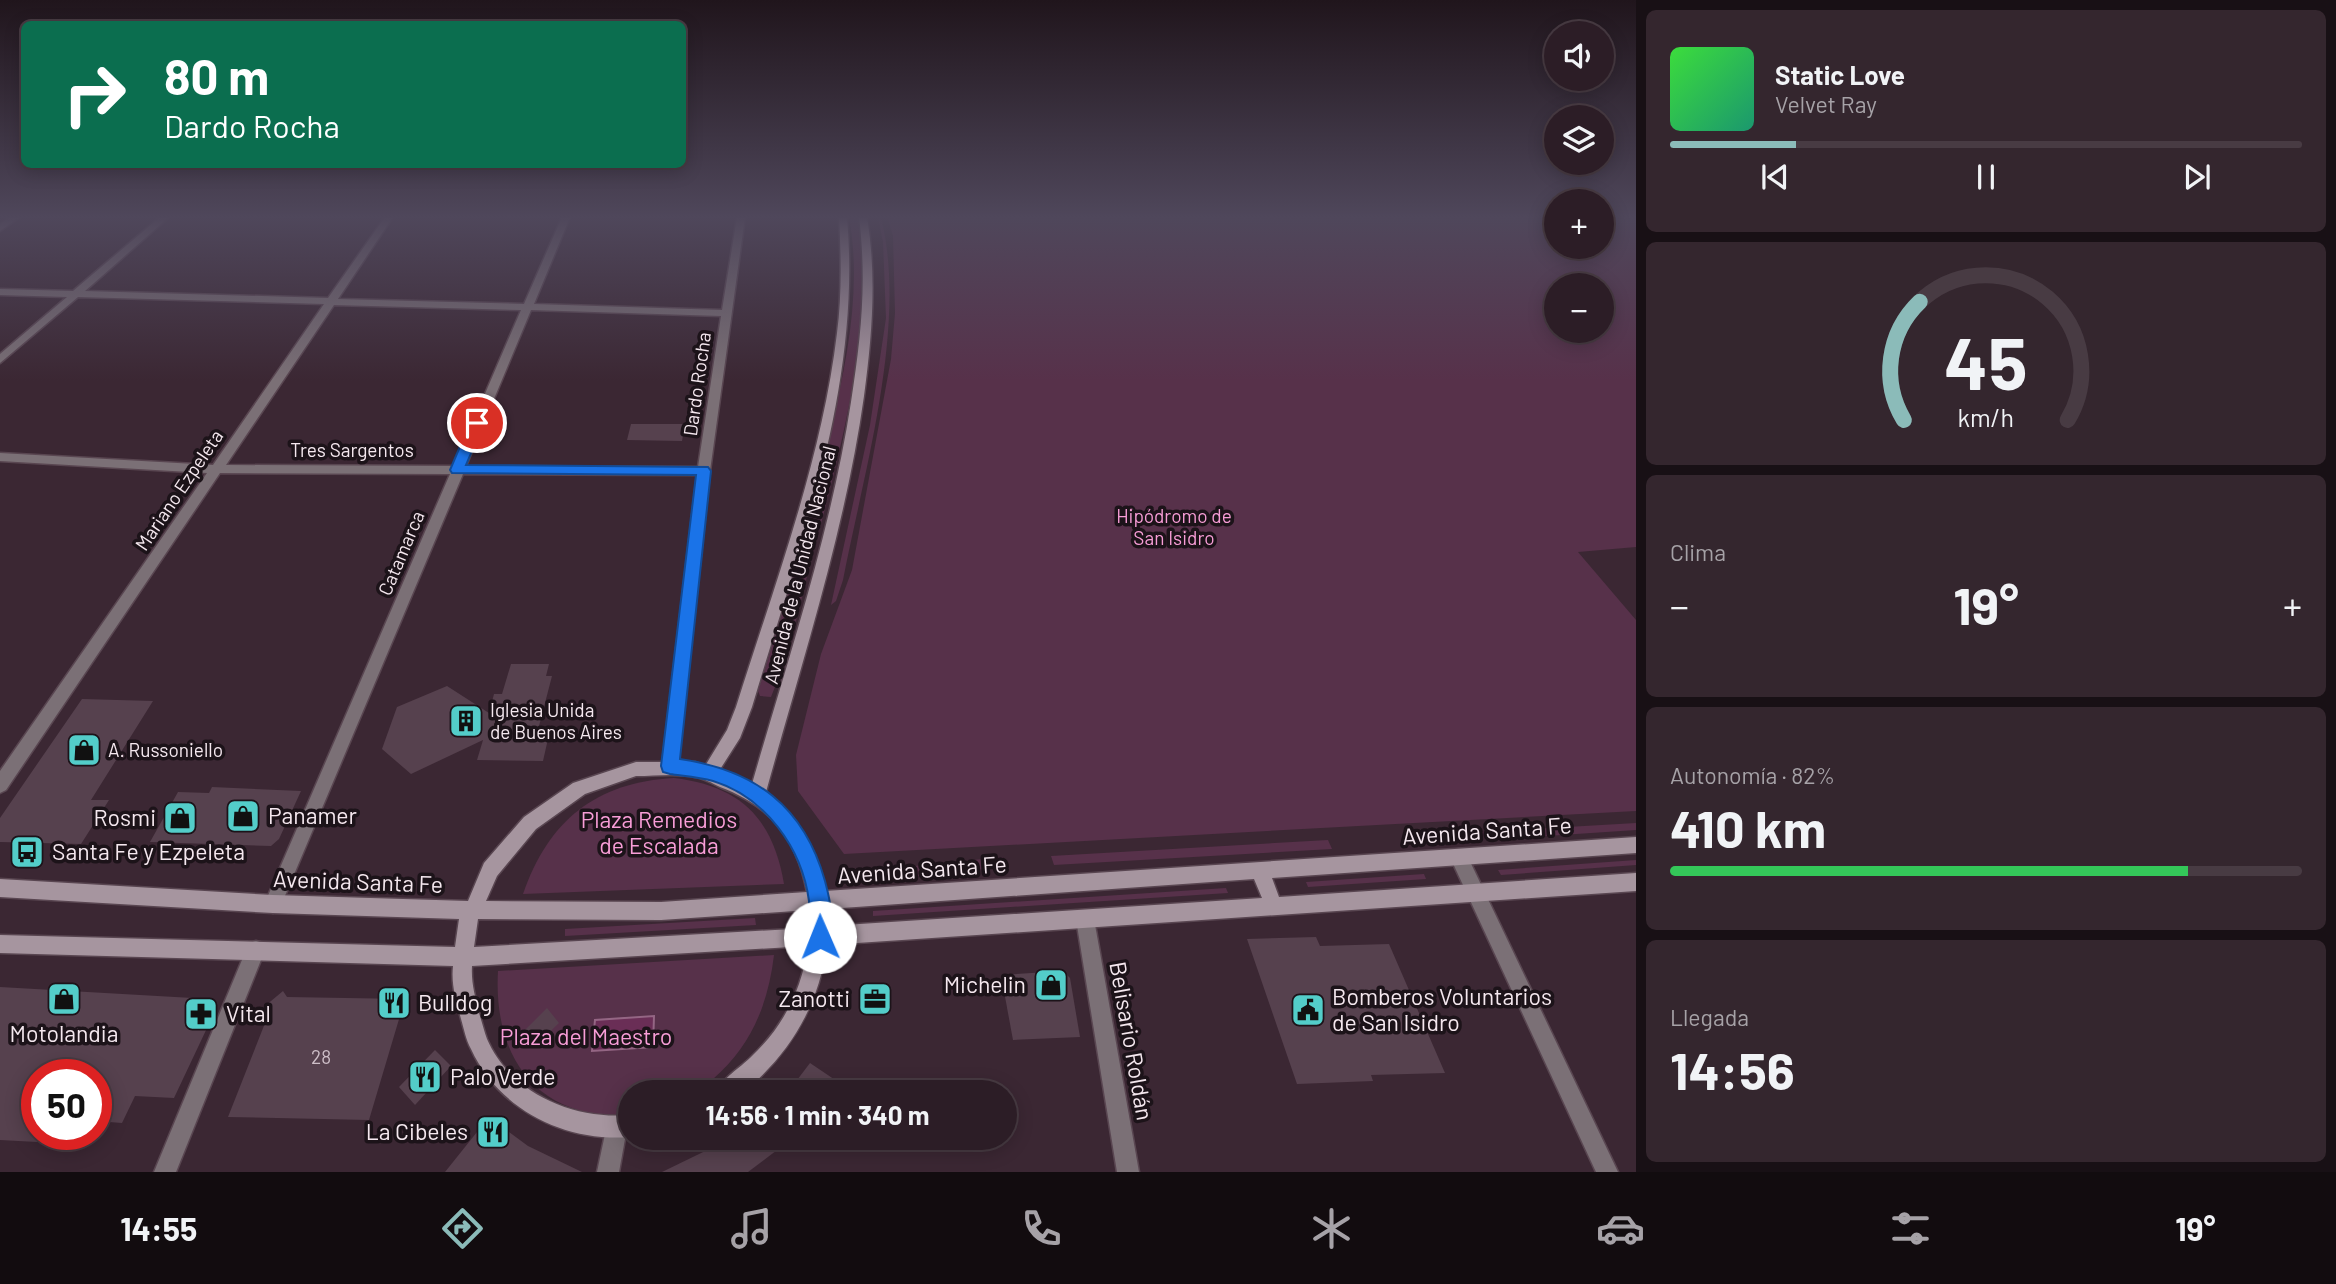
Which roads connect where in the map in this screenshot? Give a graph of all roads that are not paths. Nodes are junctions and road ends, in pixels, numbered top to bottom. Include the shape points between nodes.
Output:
1 (101, 272) edge
2 (351, 272) edge
3 (543, 272) edge
4 (733, 272) edge
5 (845, 272) edge
6 (868, 272) edge
7 (0, 292) edge
8 (74, 295) junction
9 (330, 302) junction
10 (527, 308) junction
11 (727, 313) junction
12 (0, 360) edge
13 (0, 457) edge
14 (218, 469) junction
15 (457, 470) junction
16 (704, 471) junction
17 (670, 766) junction
18 (710, 772) junction
19 (0, 785) edge
20 (757, 794) junction
21 (1636, 845) edge
22 (1459, 857) junction
23 (1260, 871) junction
24 (1636, 882) edge
25 (0, 888) edge
26 (1476, 893) junction
27 (820, 901) junction
28 (273, 904) junction
29 (1273, 906) junction
30 (471, 911) junction
31 (1085, 919) junction
32 (820, 937) junction
33 (0, 944) edge
34 (256, 950) junction
35 (462, 957) junction
36 (742, 1080) edge
37 (618, 1127) edge
38 (618, 1142) edge
39 (165, 1172) edge
40 (608, 1172) edge
41 (1128, 1172) edge
42 (1607, 1172) edge

1 - 8 street
2 - 9 street, Mariano Ezpeleta
3 - 10 street, Catamarca
4 - 11 street, Dardo Rocha
5 - 18 main road, Avenida de la Unidad Nacional via 843,331 824,439 744,707
6 - 20 main road, Avenida de la Unidad Nacional via 867,333 851,443 833,527
7 - 8 street
8 - 9 street
8 - 12 street
9 - 10 street
9 - 14 street, Mariano Ezpeleta
10 - 11 street
10 - 15 street, Catamarca
11 - 16 street, Dardo Rocha
13 - 14 street, Tres Sargentos
14 - 15 street, Tres Sargentos
14 - 19 street, Mariano Ezpeleta
15 - 16 street, Tres Sargentos
15 - 28 street, Catamarca
16 - 17 street, Dardo Rocha
17 - 18 main road
17 - 30 main road via 602,777 569,792 538,814 490,869
18 - 20 main road
20 - 27 main road via 791,827 809,859
21 - 22 main road, Avenida Santa Fe
22 - 23 main road, Avenida Santa Fe
22 - 26 street
23 - 27 main road, Avenida Santa Fe
23 - 29 main road
24 - 26 main road
25 - 28 main road, Avenida Santa Fe
26 - 29 main road
26 - 42 street
27 - 30 main road, Avenida Santa Fe via 662,911
27 - 32 main road
28 - 30 main road, Avenida Santa Fe
29 - 31 main road
30 - 35 main road
31 - 32 main road
31 - 41 street, Belisario Roldán
32 - 35 main road
32 - 36 main road via 811,982 790,1027 758,1068
33 - 34 main road
34 - 35 main road
34 - 39 street
35 - 37 main road via 467,1021 488,1062 512,1090 542,1110 577,1124
38 - 40 street

